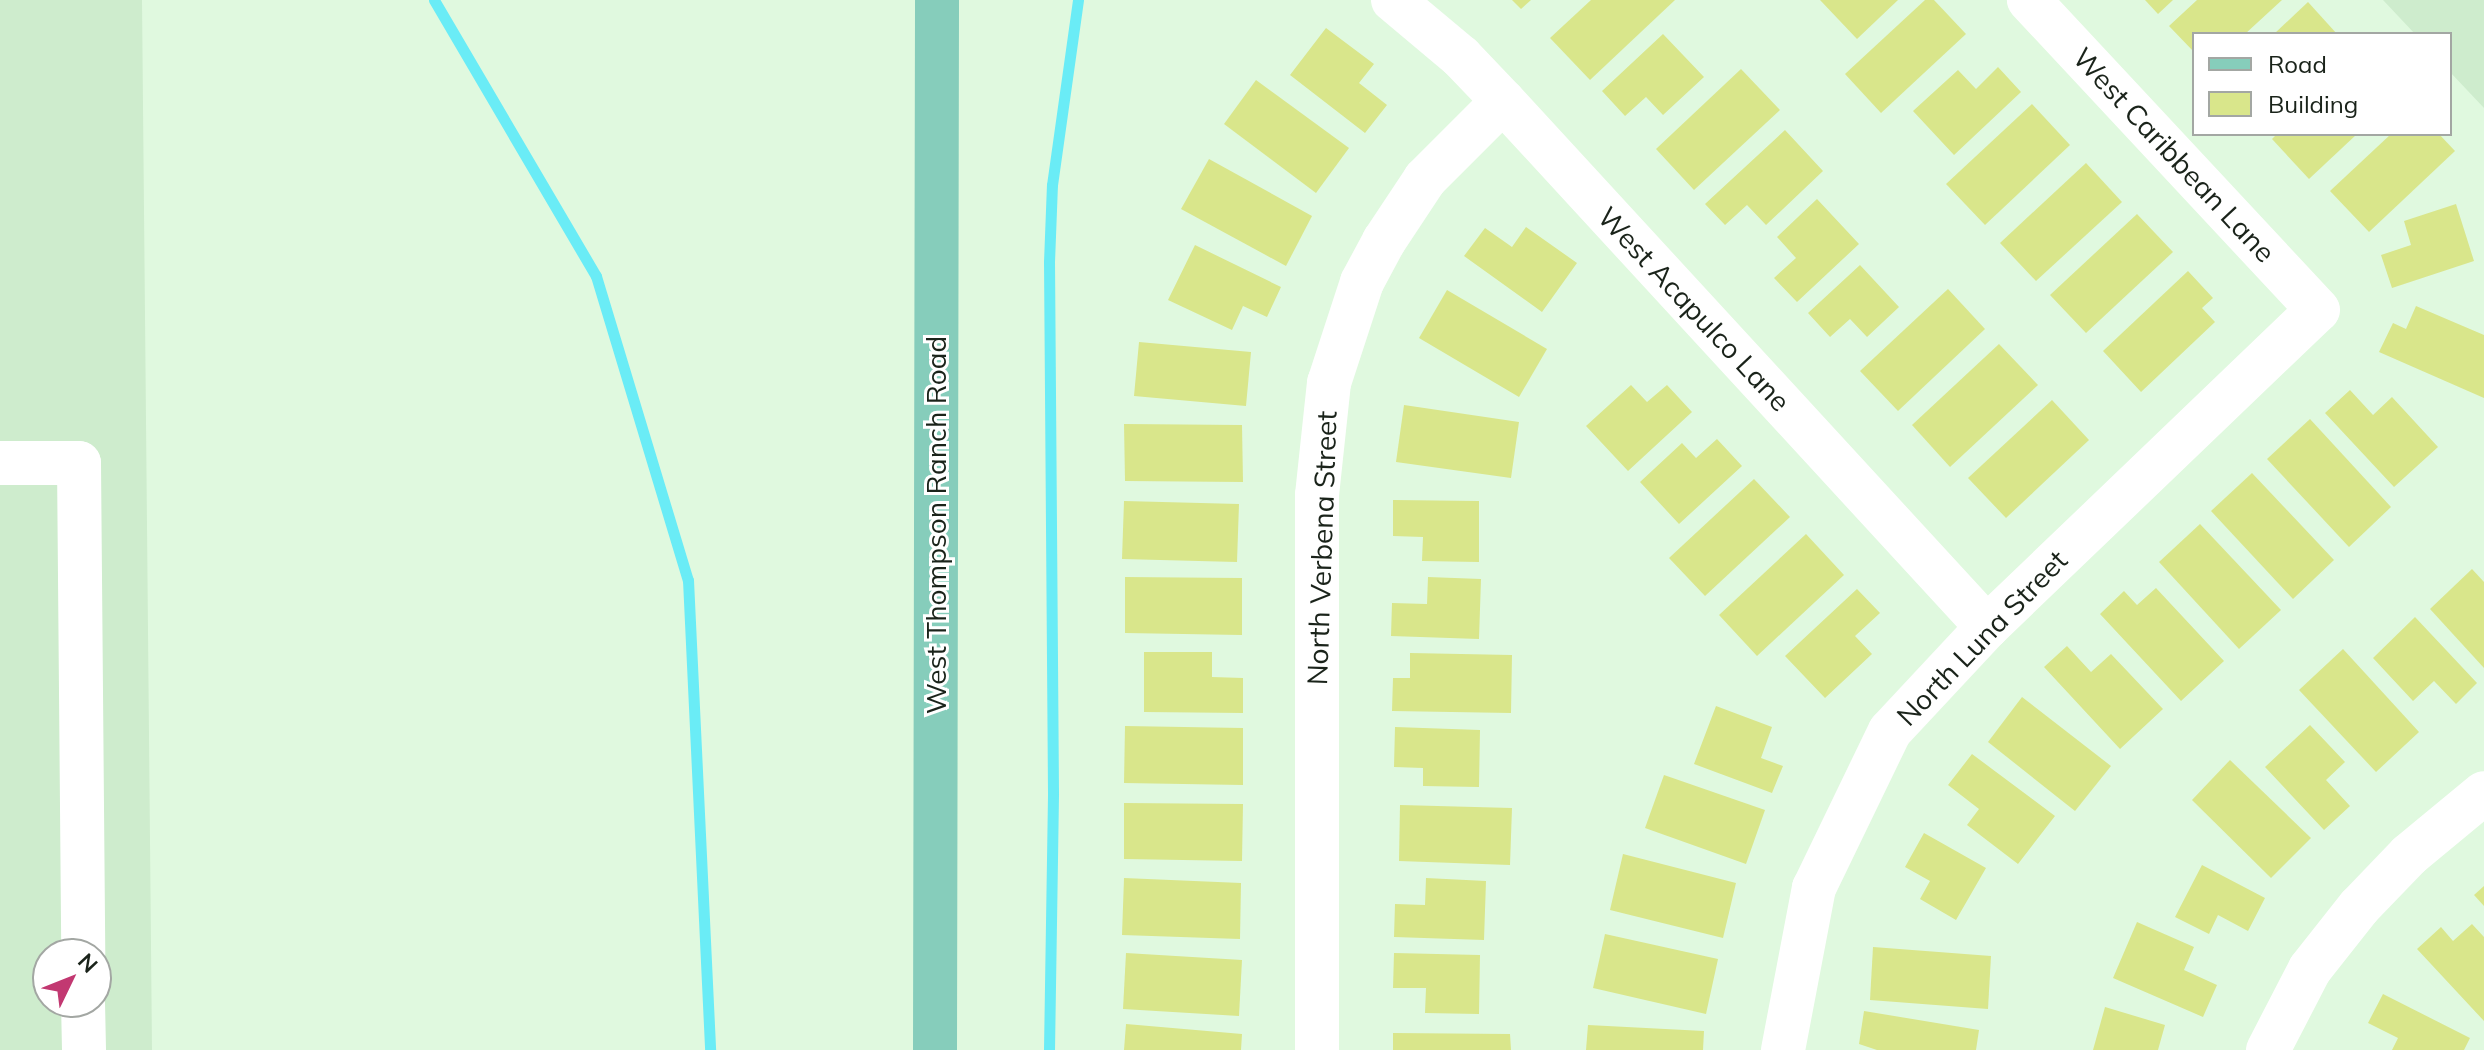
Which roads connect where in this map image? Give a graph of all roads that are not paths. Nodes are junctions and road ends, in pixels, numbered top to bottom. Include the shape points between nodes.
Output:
1 (937, 0) edge
2 (1393, 0) edge
3 (2029, 0) edge
4 (1503, 101) junction
5 (2318, 310) joint
6 (0, 463) edge
7 (1987, 627) junction
8 (2484, 793) edge
9 (83, 938) edge
10 (83, 1018) edge
11 (84, 1050) edge
12 (935, 1050) edge
13 (1317, 1050) edge
14 (1783, 1050) edge
15 (2268, 1050) edge

1 - 12 main road, West Thompson Ranch Road
2 - 4 street, West Acapulco Lane via 1461,57
3 - 5 street, West Caribbean Lane
4 - 7 street, West Acapulco Lane
4 - 13 street, North Verbena Street via 1425,179 1384,241 1362,282 1329,383 1317,495
5 - 7 street, North Luna Street
6 - 9 street via 79,463
7 - 14 street, North Luna Street via 1890,731 1814,888
8 - 15 street via 2419,846 2359,907 2310,969
10 - 11 street

